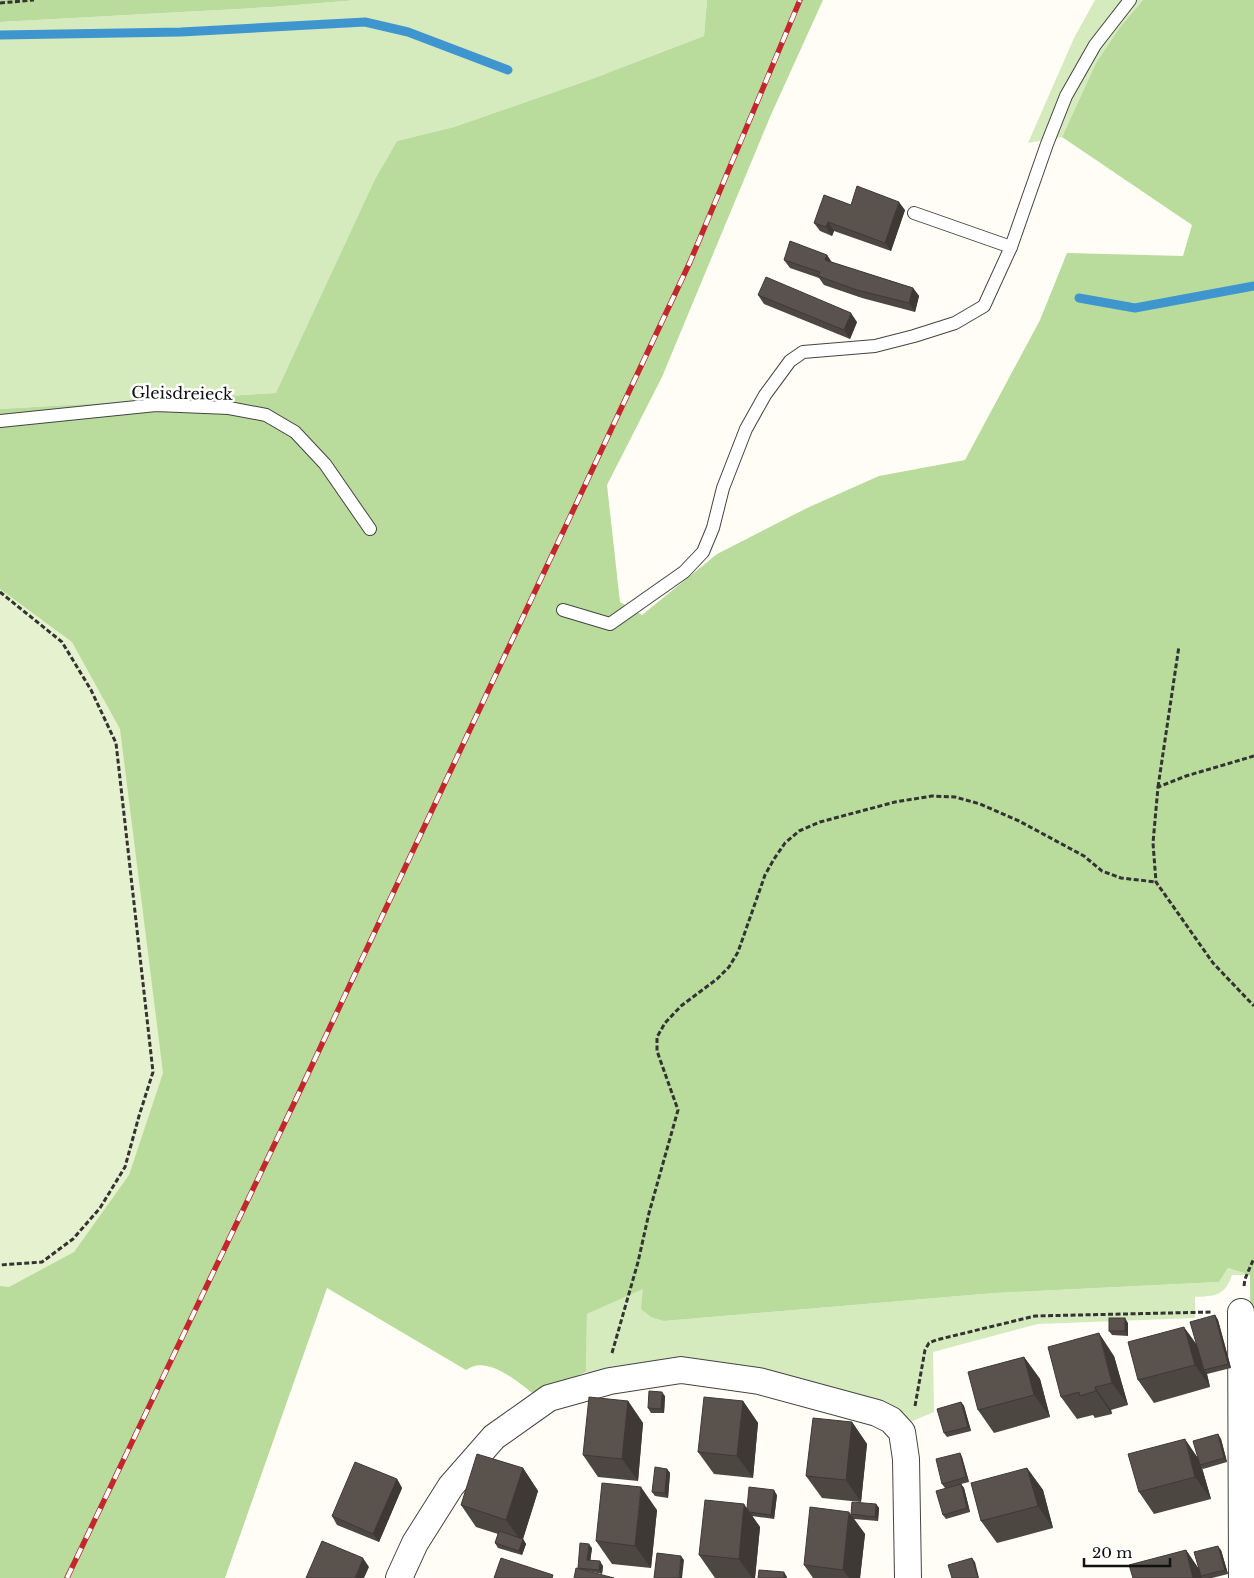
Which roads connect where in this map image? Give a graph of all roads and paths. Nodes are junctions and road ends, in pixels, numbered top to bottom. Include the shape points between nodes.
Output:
1 (34, 0) edge
2 (1130, 0) edge
3 (0, 2) edge
4 (914, 213) dead end
5 (1011, 247) junction
6 (0, 421) edge
7 (370, 529) dead end
8 (0, 592) edge
9 (563, 610) dead end
10 (1179, 646) dead end
11 (1254, 756) edge
12 (1158, 788) junction
13 (1156, 882) junction
14 (1254, 1006) edge
15 (0, 1265) edge
16 (1241, 1312) joint
17 (610, 1381) junction
18 (902, 1432) junction
19 (399, 1578) edge
20 (908, 1578) edge
21 (1242, 1578) edge

1 - 3 path
2 - 5 lane via 1095,45 1066,96
4 - 5 lane
5 - 9 lane via 984,306 955,323 875,346 803,352 790,361 765,395 746,430 723,488 710,536 702,552 684,572 610,624
6 - 7 lane, Gleisdreieck via 156,405 229,408 266,415 295,432 325,464
8 - 15 path via 62,642 91,690 116,743 153,1072 125,1168 100,1208 73,1239 42,1262
10 - 12 path
11 - 12 path via 1186,776
12 - 13 path via 1153,843
13 - 14 path via 1213,963
13 - 17 path via 1122,878 1102,871 1084,856 1020,820 955,796 895,802 820,822 799,831 785,843 765,875 738,952 729,967 681,1006 665,1023 657,1038 657,1051 678,1110 614,1344
16 - 18 path via 1035,1316 936,1340 926,1350 913,1418
16 - 21 street
17 - 18 street via 681,1370 759,1381 877,1413 891,1420
17 - 19 street via 549,1398 494,1437 451,1486 414,1543
18 - 20 street via 906,1459

